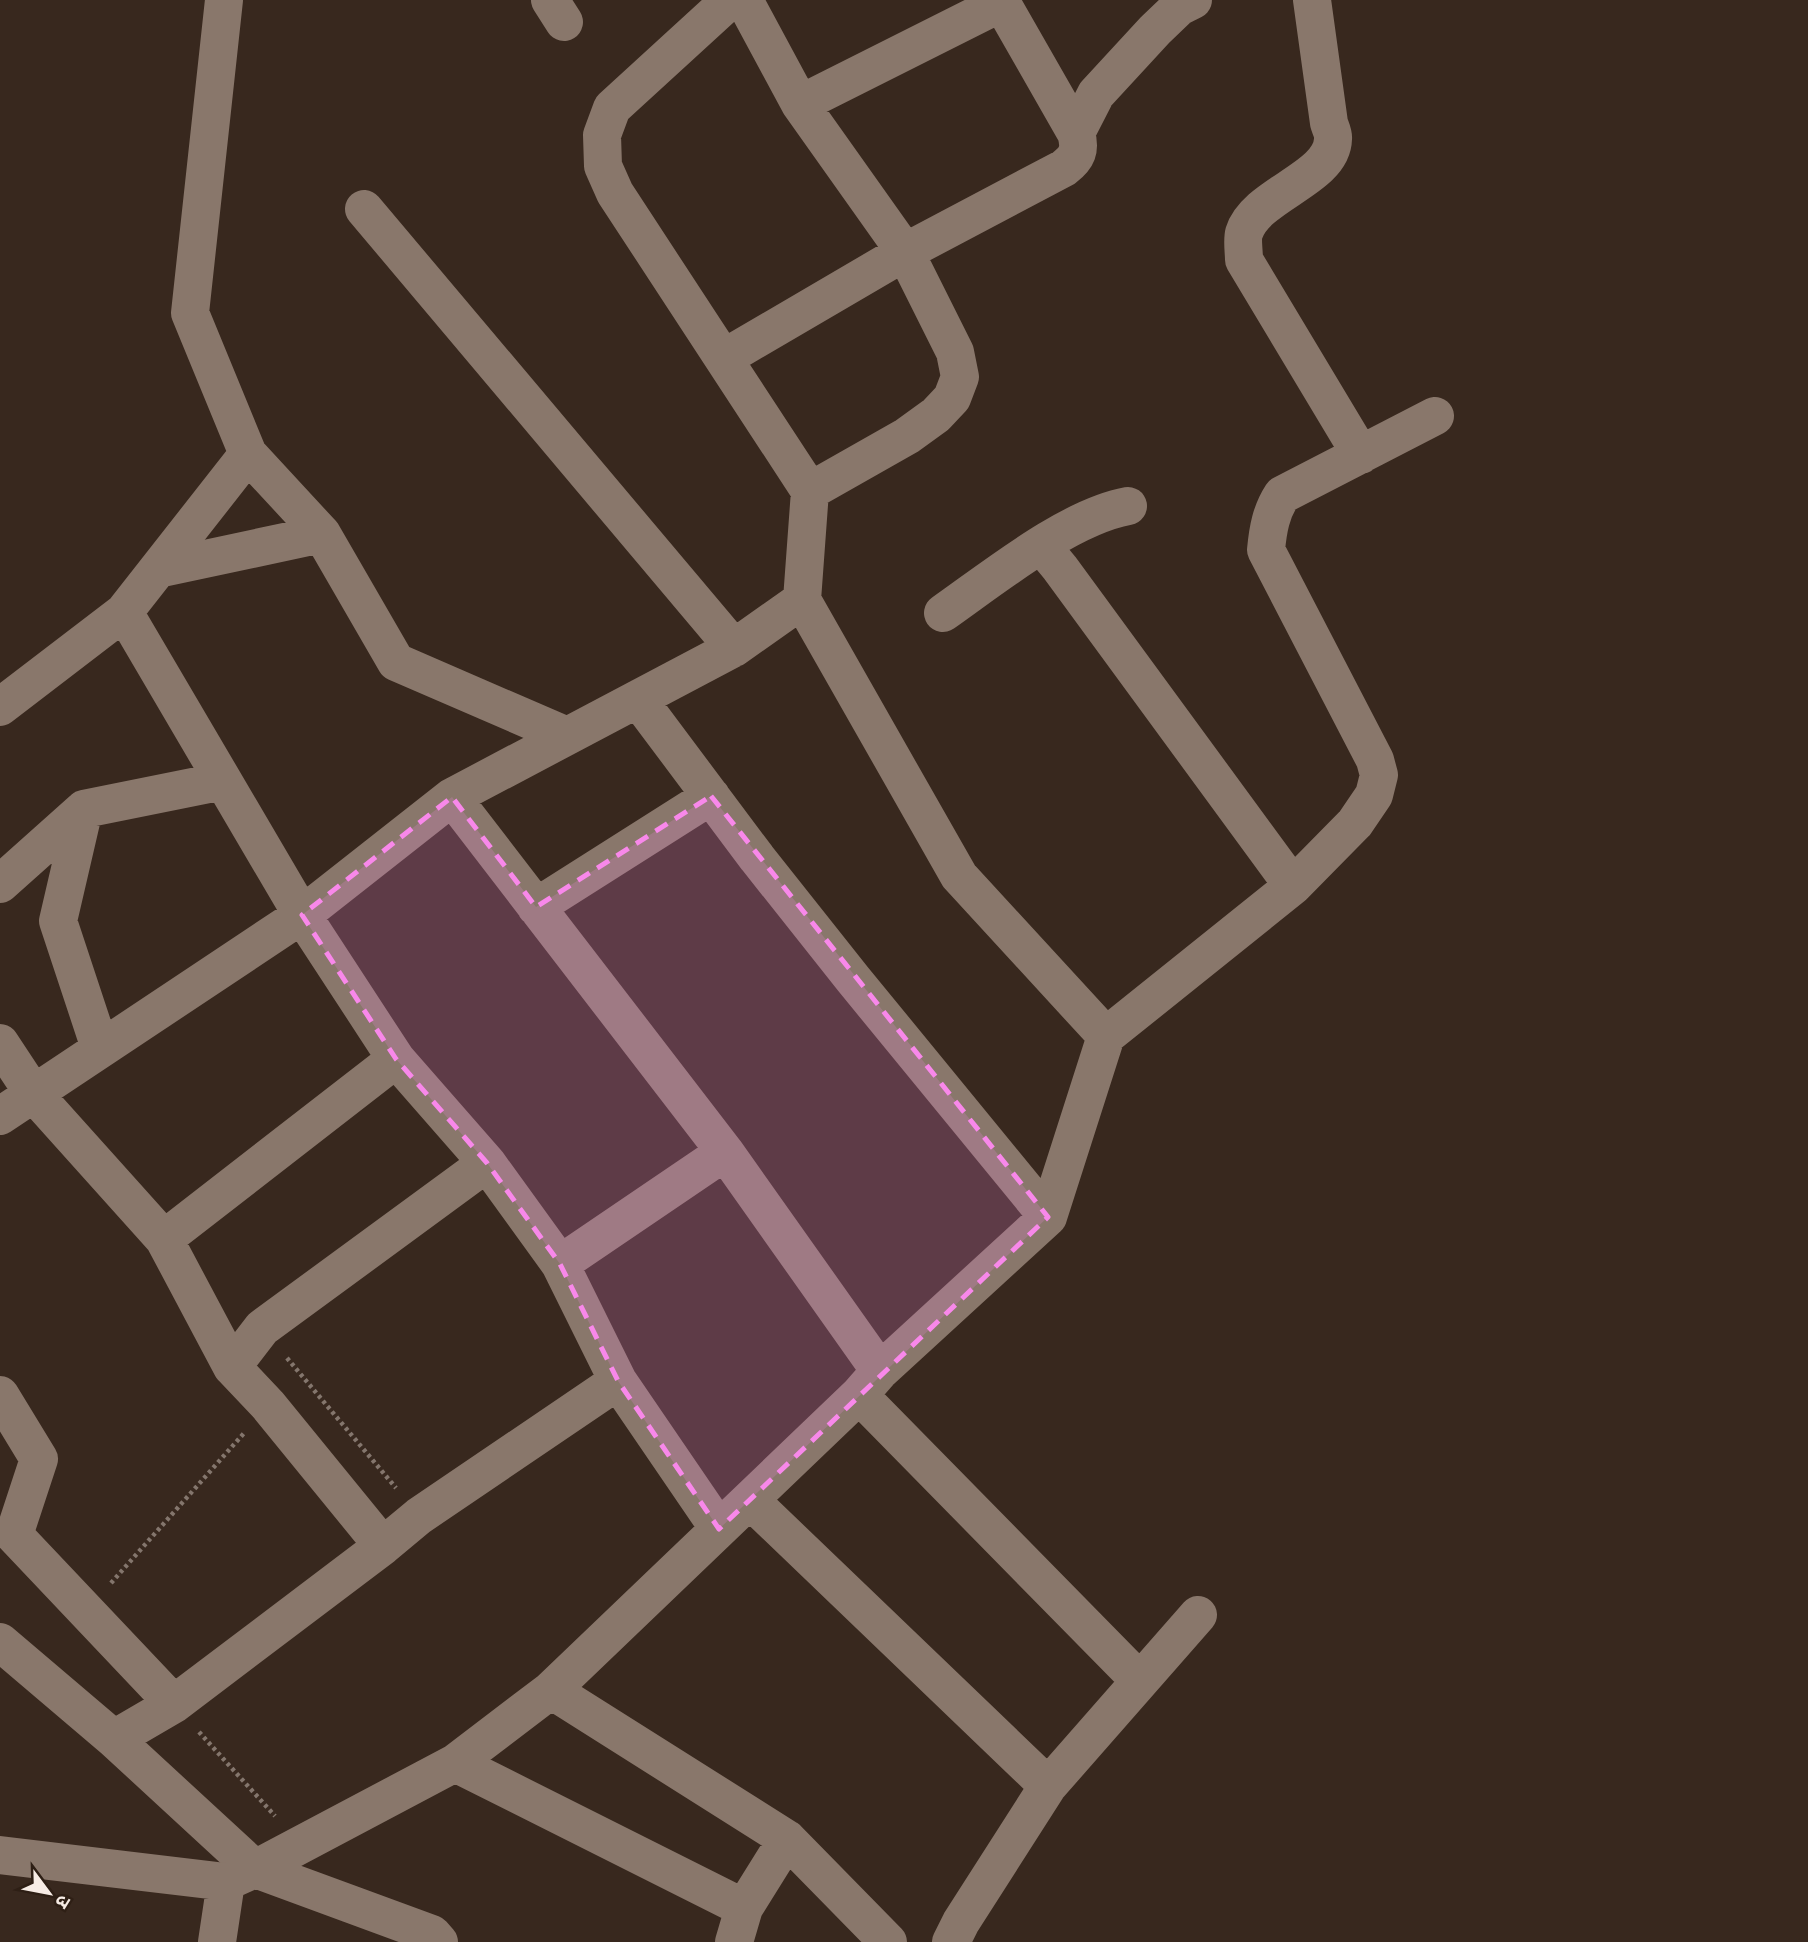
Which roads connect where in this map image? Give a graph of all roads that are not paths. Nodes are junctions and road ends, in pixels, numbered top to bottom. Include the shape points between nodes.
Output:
1 (224, 0) edge
2 (730, 0) edge
3 (744, 0) edge
4 (1193, 0) edge
5 (1312, 0) edge
6 (1001, 1) edge
7 (800, 104) junction
8 (1076, 133) junction
9 (364, 209) dead end
10 (905, 252) junction
11 (724, 358) junction
12 (1435, 416) dead end
13 (248, 454) junction
14 (1361, 455) junction
15 (810, 491) junction
16 (1128, 506) dead end
17 (322, 534) junction
18 (1041, 545) junction
19 (158, 569) junction
20 (802, 600) junction
21 (124, 611) junction
22 (943, 613) dead end
23 (734, 648) junction
24 (638, 699) junction
25 (0, 707) edge
26 (568, 736) junction
27 (223, 781) junction
28 (711, 796) junction
29 (452, 797) junction
30 (84, 809) junction
31 (0, 884) edge
32 (1293, 886) junction
33 (536, 907) junction
34 (302, 915) junction
35 (1106, 1036) junction
36 (0, 1043) edge
37 (100, 1048) junction
38 (396, 1059) junction
39 (33, 1093) junction
40 (0, 1116) edge
41 (725, 1152) junction
42 (487, 1163) junction
43 (1048, 1217) junction
44 (164, 1239) junction
45 (560, 1264) junction
46 (232, 1367) junction
47 (618, 1381) junction
48 (870, 1383) junction
49 (0, 1395) edge
50 (39, 1459) junction
51 (750, 1500) junction
52 (0, 1503) edge
53 (719, 1529) junction
54 (383, 1546) junction
55 (1198, 1615) dead end
56 (0, 1642) edge
57 (1140, 1681) junction
58 (551, 1690) junction
59 (174, 1704) junction
60 (114, 1739) junction
61 (455, 1763) junction
62 (1048, 1786) junction
63 (787, 1839) junction
64 (0, 1855) edge
65 (240, 1876) junction
66 (739, 1925) edge
67 (217, 1942) edge
68 (439, 1942) edge
69 (888, 1942) edge
70 (951, 1942) edge

1 - 13 street via 190,313
2 - 11 street via 612,107 603,135 603,166 615,194
3 - 7 street
4 - 8 street via 1155,30 1096,94
5 - 14 street via 1334,139 1328,155 1311,174 1258,211 1244,233 1244,260
6 - 7 street
6 - 8 street
7 - 10 street
8 - 10 street via 1078,154 1064,169
9 - 23 street
10 - 11 street
10 - 15 street via 955,352 960,377 953,398 907,436
11 - 15 street
12 - 14 street
13 - 17 street
13 - 19 street
14 - 32 street via 1282,495 1272,510 1268,534 1266,550 1376,760 1379,775 1374,794 1355,823
15 - 20 street
16 - 18 street via 1109,509
17 - 19 street
17 - 26 street via 396,662
18 - 22 street
18 - 32 street
19 - 21 street
20 - 23 street
20 - 35 street via 960,876
21 - 25 street
21 - 27 street
23 - 24 street
24 - 26 street
24 - 28 street
26 - 29 street
27 - 30 street
27 - 34 street
28 - 33 street
28 - 43 street via 853,979
29 - 33 street
29 - 34 street
30 - 31 street
30 - 37 street via 58,921
32 - 35 street
33 - 41 street
34 - 37 street
34 - 38 street
35 - 43 street
36 - 39 street
37 - 39 street
38 - 42 street
38 - 44 street
39 - 40 street
39 - 44 street
41 - 45 street
41 - 48 street
42 - 45 street
42 - 46 street via 262,1328
43 - 48 street
44 - 46 street
45 - 47 street
46 - 54 street
47 - 53 street
47 - 54 street via 419,1516
48 - 51 street
48 - 57 street
49 - 50 street
50 - 52 street
50 - 59 street via 14,1535
51 - 53 street
51 - 62 street
53 - 58 street
54 - 59 street
55 - 57 street
56 - 60 street
57 - 62 street
58 - 61 street
58 - 63 street
59 - 60 street
60 - 65 street
61 - 65 street
61 - 66 street
62 - 70 street
63 - 66 street
63 - 69 street
64 - 65 street
65 - 67 street
65 - 68 street via 432,1934

